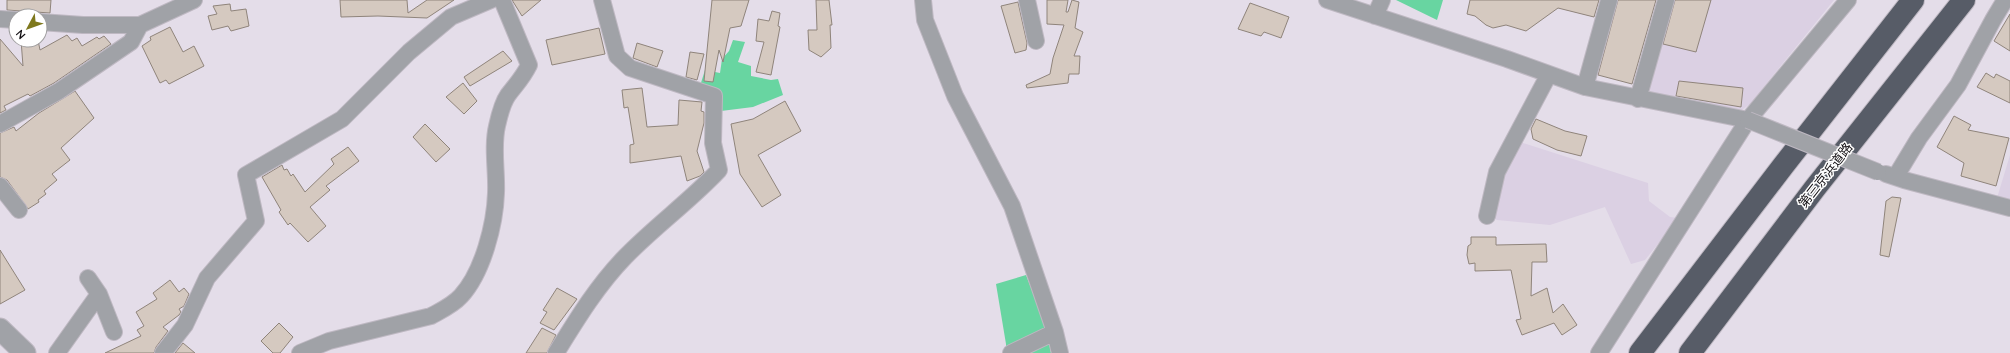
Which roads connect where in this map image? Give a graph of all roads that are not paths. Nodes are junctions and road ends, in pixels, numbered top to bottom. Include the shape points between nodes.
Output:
1 (194, 0) edge
2 (491, 0) edge
3 (502, 0) edge
4 (602, 0) edge
5 (923, 0) edge
6 (1027, 0) edge
7 (1327, 0) edge
8 (1382, 0) edge
9 (1609, 0) edge
10 (1666, 0) edge
11 (1848, 0) edge
12 (1913, 0) edge
13 (1964, 0) edge
14 (2005, 0) edge
15 (1376, 16) junction
16 (48, 23) edge
17 (140, 24) junction
18 (1036, 41) dead end
19 (1549, 74) junction
20 (1585, 87) junction
21 (1638, 99) junction
22 (1748, 120) junction
23 (0, 124) edge
24 (1896, 176) junction
25 (0, 186) edge
26 (2010, 208) edge
27 (19, 210) dead end
28 (1487, 216) dead end
29 (88, 278) dead end
30 (99, 294) junction
31 (0, 329) edge
32 (114, 332) dead end
33 (1055, 332) junction
34 (25, 353) edge
35 (57, 353) edge
36 (164, 353) edge
37 (300, 353) edge
38 (556, 353) edge
39 (1012, 353) edge
40 (1060, 353) edge
41 (1599, 353) edge
42 (1640, 353) edge
43 (1690, 353) edge

1 - 17 street
2 - 36 street via 451,17 409,52 342,119 246,175 256,221 207,278 185,325
3 - 37 street via 529,65 522,79 508,96 496,127 496,194 491,227 471,284 461,297 431,316 329,341
4 - 38 street via 617,56 630,68 714,96 713,143 719,170 696,194 626,256 599,286
5 - 33 street via 925,20 955,96 1012,206
6 - 18 street
7 - 15 street
8 - 15 street
9 - 20 street
10 - 21 street
11 - 22 street
12 - 42 highway
13 - 43 highway, 第三京浜道路 via 1819,182
14 - 24 street via 1958,85 1919,138
15 - 19 street
16 - 17 street
17 - 23 street via 131,42 59,91
19 - 20 street
19 - 28 street via 1497,172
20 - 21 street
21 - 22 street
22 - 24 street, bridge via 1878,172
22 - 41 street
24 - 26 street
25 - 27 street
29 - 30 street
30 - 32 street
30 - 35 street
31 - 34 street
33 - 39 street
33 - 40 street

